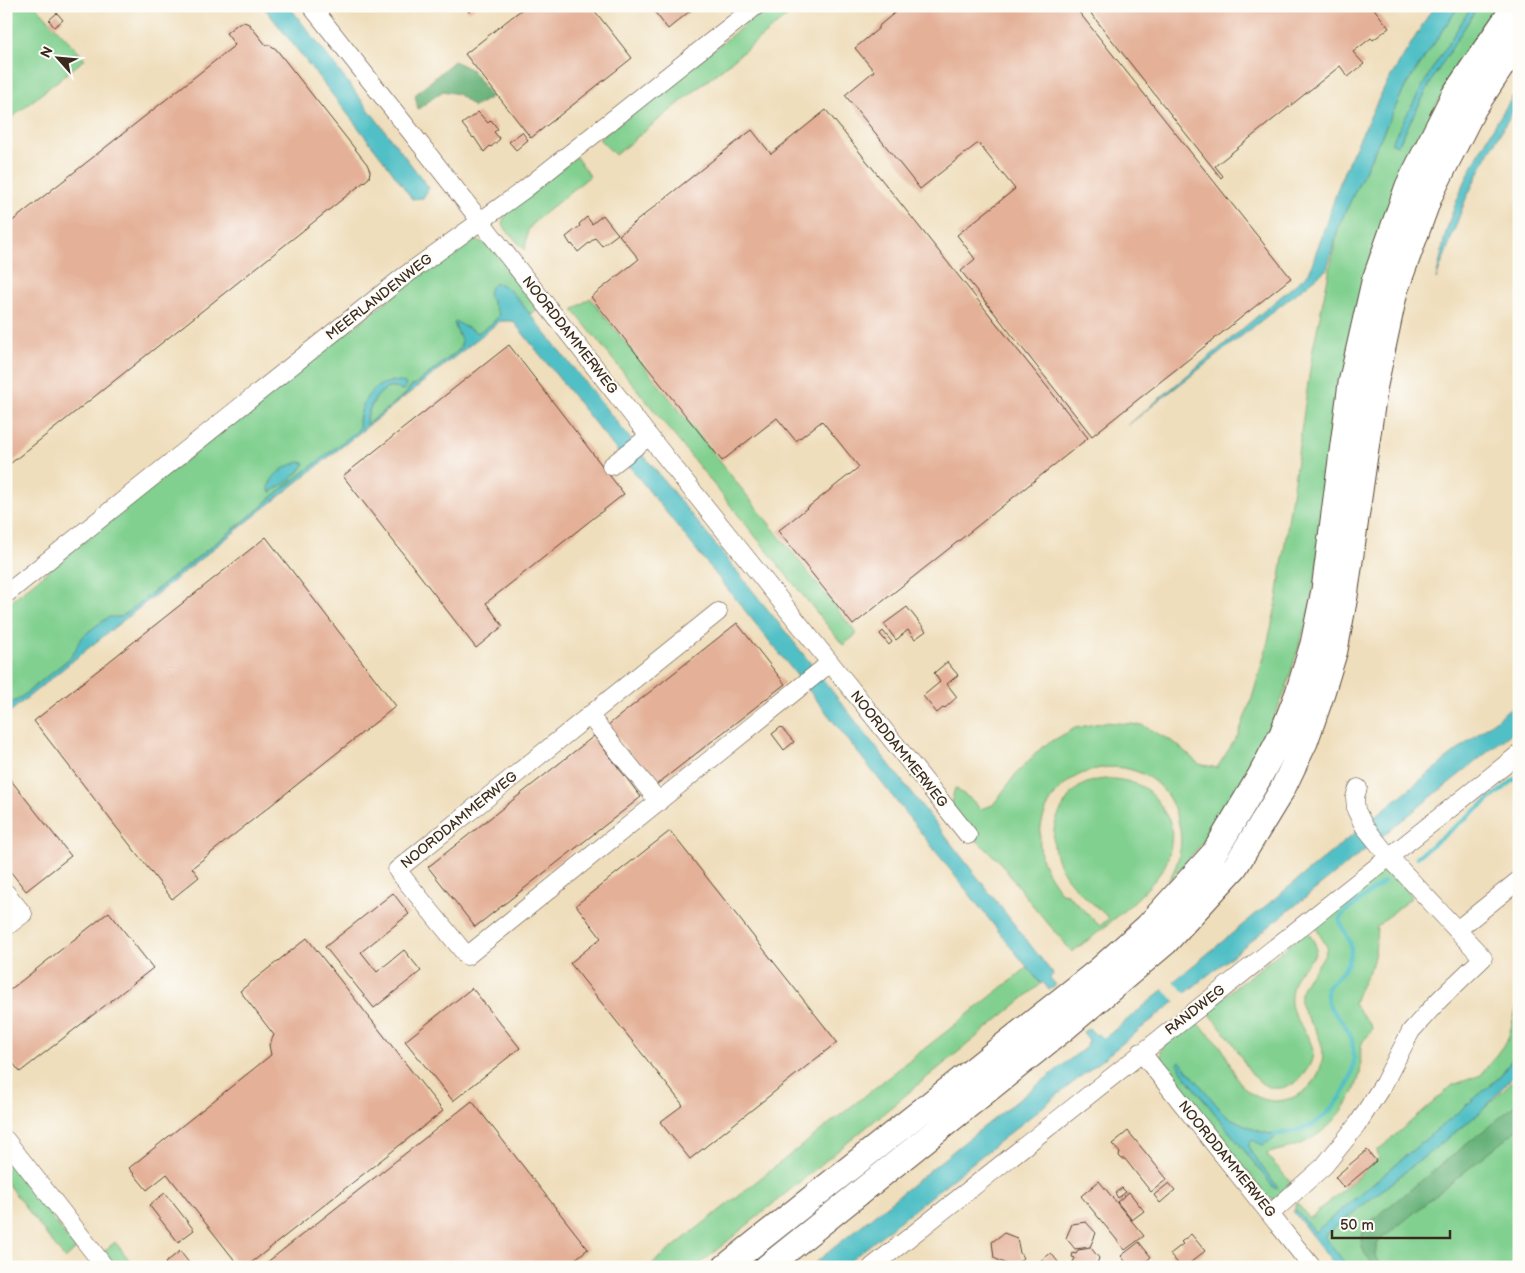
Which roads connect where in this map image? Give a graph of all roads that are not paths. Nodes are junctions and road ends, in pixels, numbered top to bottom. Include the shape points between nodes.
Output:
1 (311, 6) edge
2 (756, 6) edge
3 (1515, 6) edge
4 (1519, 40) edge
5 (480, 222) junction
6 (646, 438) junction
7 (613, 465) dead end
8 (6, 594) edge
9 (718, 612) dead end
10 (828, 665) junction
11 (589, 715) junction
12 (1519, 754) edge
13 (1358, 788) dead end
14 (659, 802) junction
15 (968, 836) dead end
16 (1390, 857) junction
17 (1519, 880) edge
18 (6, 893) edge
19 (6, 927) edge
20 (1457, 930) junction
21 (1142, 1052) junction
22 (6, 1140) edge
23 (1270, 1214) junction
24 (105, 1267) edge
25 (725, 1267) edge
26 (767, 1267) edge
27 (872, 1267) edge
28 (1312, 1267) edge

1 - 5 street, NOORDDAMMERWEG
2 - 5 street, MEERLANDENWEG
3 - 25 highway via 1454,95 1408,186 1374,282 1351,383 1324,590 1313,644 1282,734 1214,853 1148,926 1098,970
4 - 26 highway via 1474,108 1430,195 1395,291 1375,385 1335,650 1305,742 1282,790 1235,867 1165,944
5 - 6 street, NOORDDAMMERWEG
5 - 8 street, MEERLANDENWEG via 404,277
6 - 7 street
6 - 10 street, NOORDDAMMERWEG
9 - 11 street, NOORDDAMMERWEG
10 - 14 street, NOORDDAMMERWEG
10 - 15 street, NOORDDAMMERWEG
11 - 14 street
11 - 14 street, NOORDDAMMERWEG via 397,870 467,956
12 - 16 street, RANDWEG
13 - 16 street via 1356,810 1364,826
16 - 20 street
16 - 21 street, RANDWEG
17 - 20 street
18 - 19 street via 23,914
20 - 23 street via 1483,958 1411,1031 1384,1083 1324,1166
21 - 23 street, NOORDDAMMERWEG
21 - 27 street, RANDWEG
22 - 24 street
23 - 28 street, NOORDDAMMERWEG

